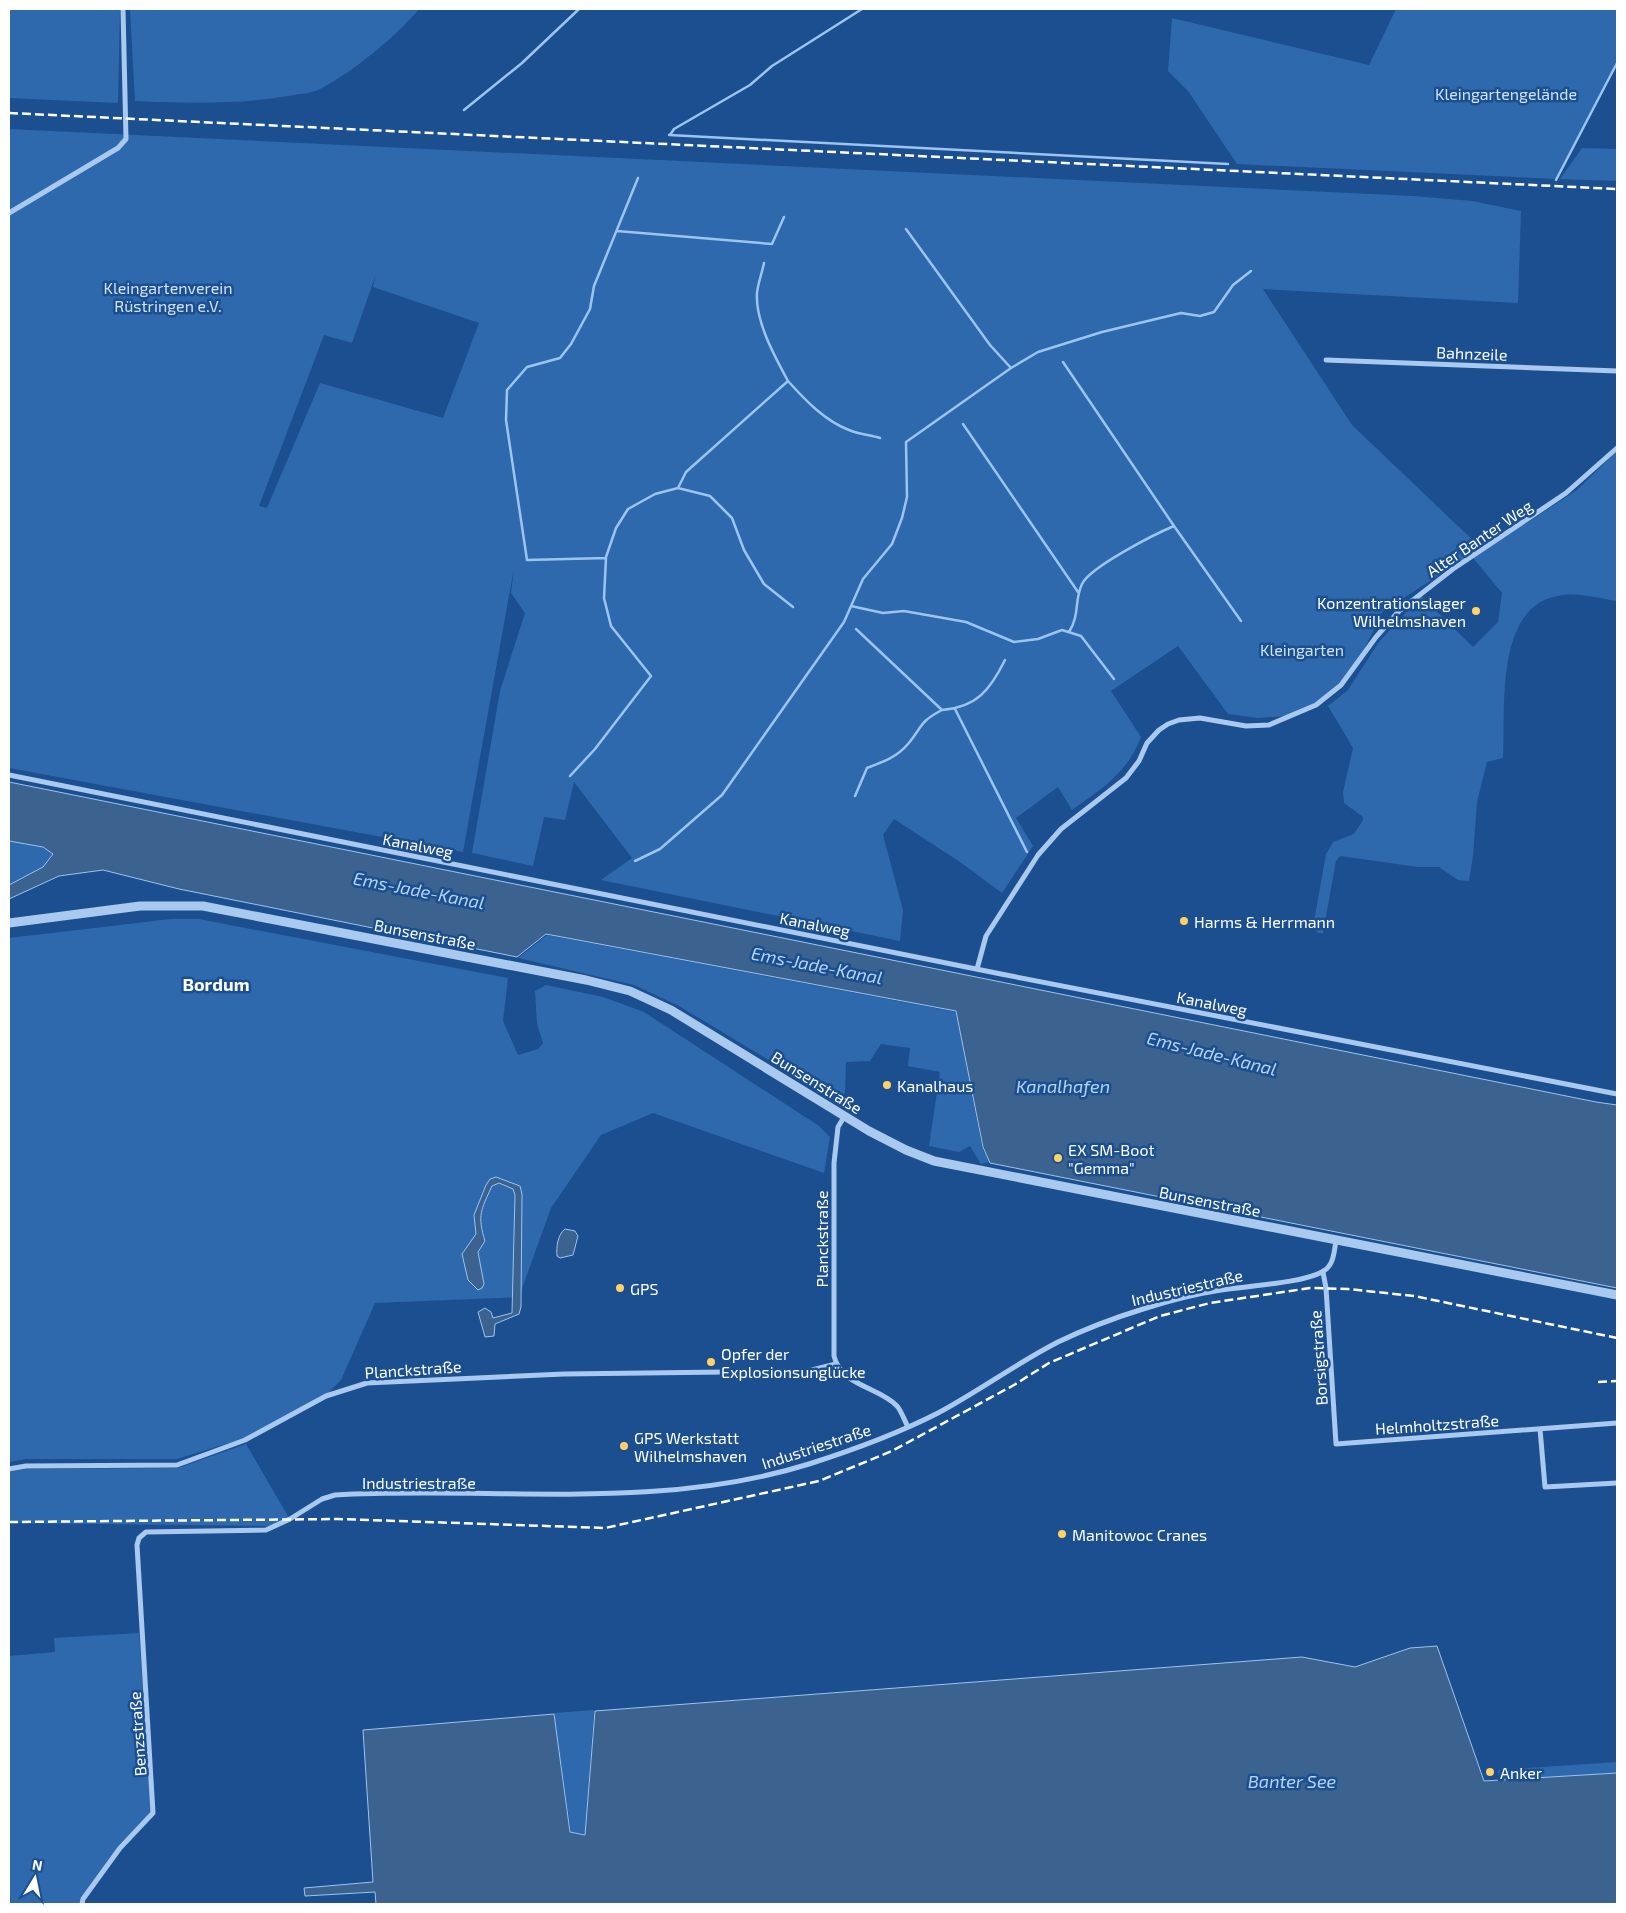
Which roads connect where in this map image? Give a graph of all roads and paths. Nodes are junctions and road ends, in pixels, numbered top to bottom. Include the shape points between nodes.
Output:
1 (123, 9) edge
2 (9, 213) edge
3 (1326, 360) dead end
4 (1617, 371) edge
5 (1617, 448) edge
6 (9, 775) edge
7 (9, 923) edge
8 (977, 969) junction
9 (1617, 1094) edge
10 (844, 1116) junction
11 (1336, 1241) junction
12 (1323, 1272) junction
13 (1617, 1296) edge
14 (836, 1364) junction
15 (1617, 1423) edge
16 (908, 1427) junction
17 (1540, 1429) junction
18 (1336, 1444) joint
19 (9, 1469) edge
20 (1617, 1482) edge
21 (139, 1538) joint
22 (82, 1904) edge

1 - 2 street via 126,139 118,148
3 - 4 street, Bahnzeile
5 - 8 street, Alter Banter Weg via 1566,493 1399,611 1341,685 1316,705 1269,725 1246,726 1212,719 1188,719 1159,730 1147,743 1126,778 1061,829 1038,855 986,936
6 - 8 street, Kanalweg
7 - 10 street, Bunsenstraße via 140,906 203,906 586,980 630,991 665,1007
8 - 9 street, Kanalweg
10 - 11 street, Bunsenstraße via 900,1147 934,1161
10 - 14 street, Planckstraße via 838,1127 834,1163
11 - 12 street via 1332,1262
11 - 13 street, Bunsenstraße
12 - 16 street, Industriestraße via 1192,1296 1122,1316 1058,1343
12 - 18 street, Borsigstraße
14 - 16 street via 847,1377 896,1406
14 - 19 street, Planckstraße via 808,1371 564,1374 366,1382 326,1396 245,1440 178,1465 26,1466
15 - 17 street, Helmholtzstraße
16 - 21 street, Industriestraße via 857,1448 764,1477 601,1494 335,1495 266,1530 146,1532
17 - 18 street, Helmholtzstraße
17 - 20 street via 1545,1487
21 - 22 street, Benzstraße via 154,1813 120,1848

